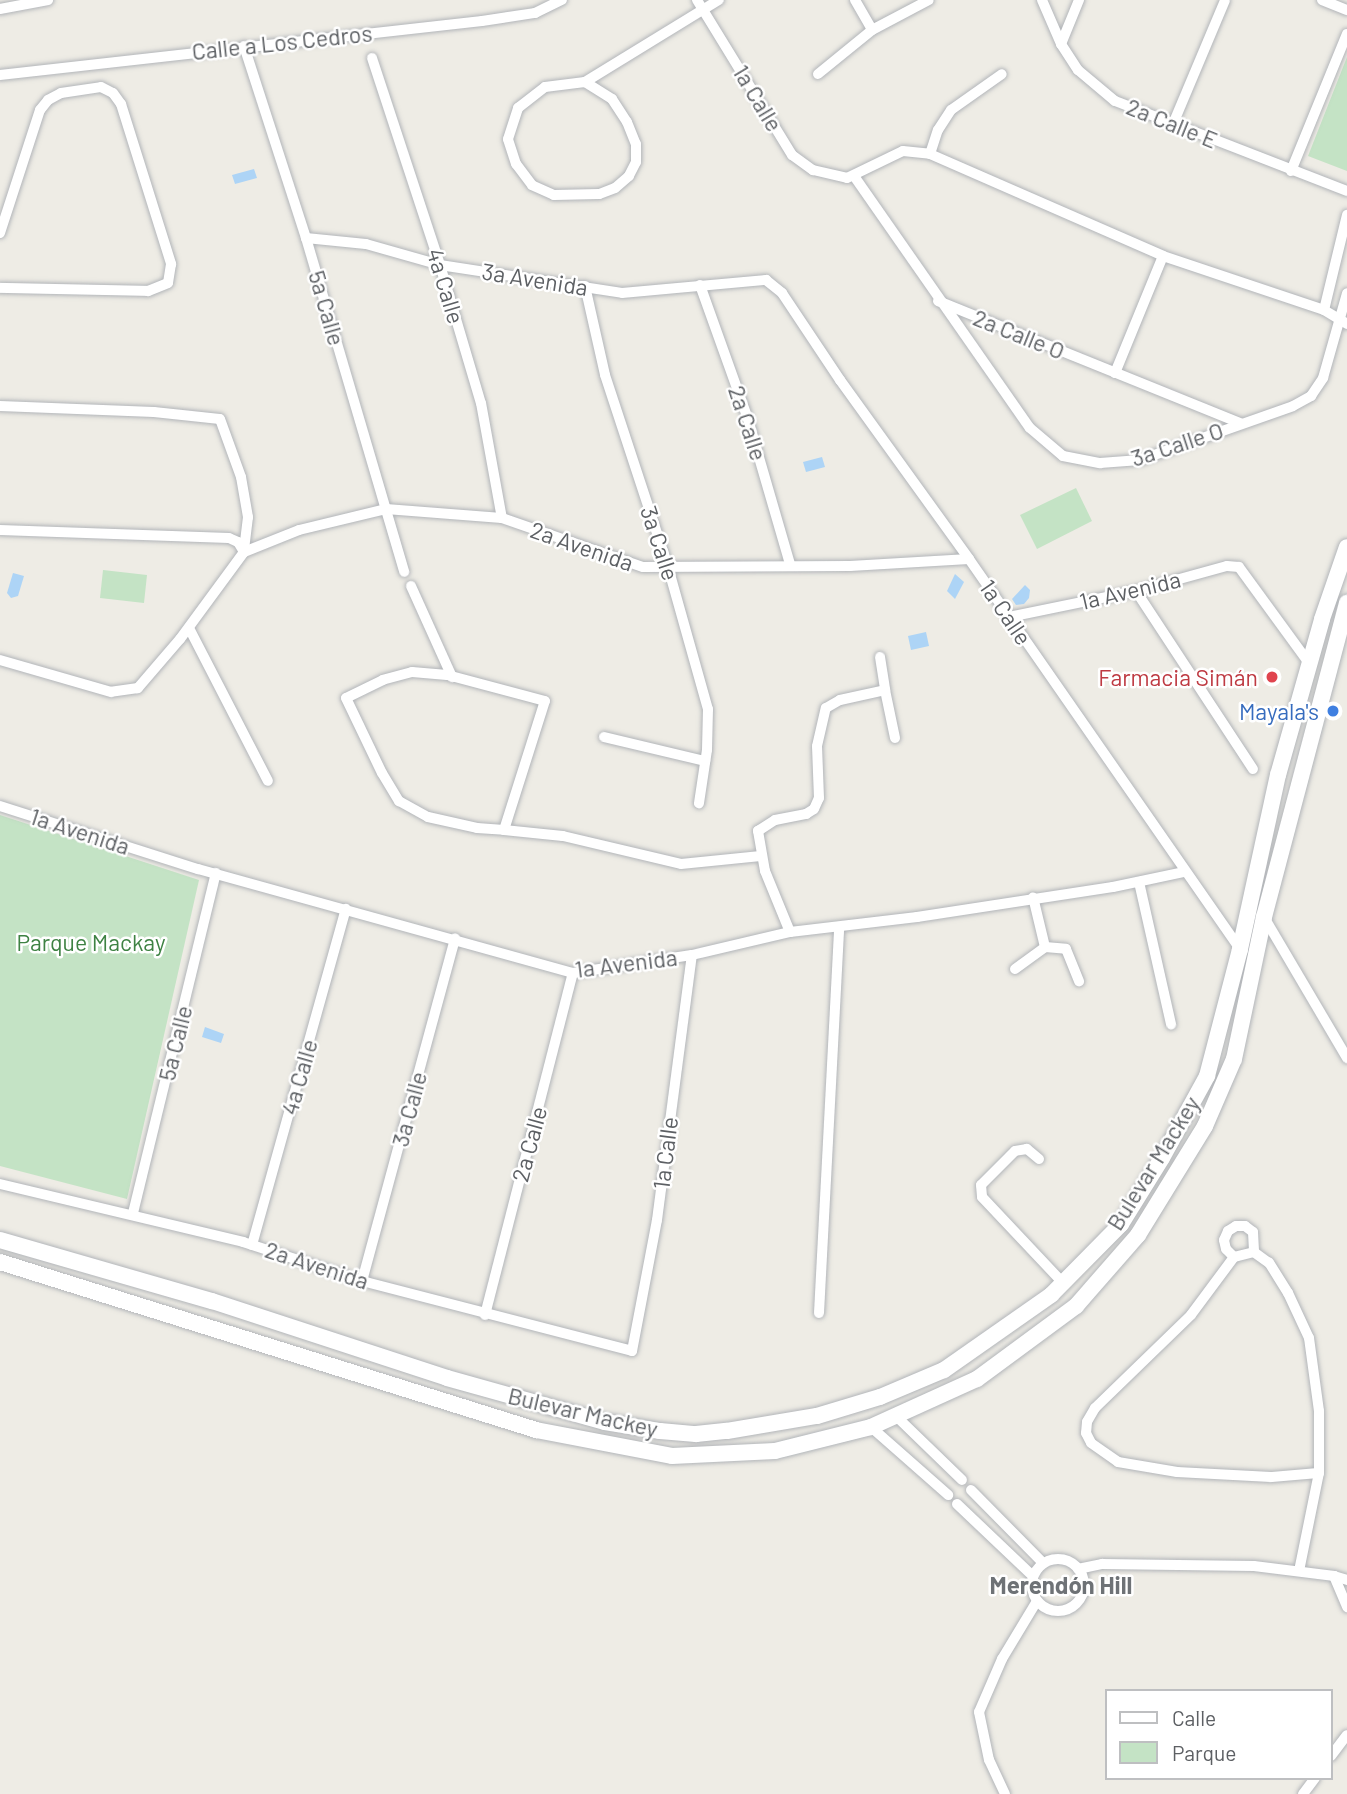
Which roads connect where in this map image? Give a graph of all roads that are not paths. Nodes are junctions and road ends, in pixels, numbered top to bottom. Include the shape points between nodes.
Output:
1 (0, 0) edge
2 (48, 0) edge
3 (562, 0) edge
4 (719, 0) edge
5 (855, 0) edge
6 (929, 0) edge
7 (1042, 0) edge
8 (1079, 0) edge
9 (1226, 0) edge
10 (1322, 0) edge
11 (700, 4) edge
12 (14, 6) junction
13 (0, 9) edge
14 (1347, 10) edge
15 (872, 30) junction
16 (1347, 34) edge
17 (1061, 44) junction
18 (244, 46) junction
19 (372, 58) dead end
20 (818, 74) dead end
21 (1002, 74) dead end
22 (0, 75) edge
23 (585, 82) junction
24 (1173, 124) junction
25 (930, 154) junction
26 (1291, 171) junction
27 (854, 176) junction
28 (1347, 191) edge
29 (3, 215) edge
30 (1347, 215) edge
31 (0, 233) edge
32 (306, 237) junction
33 (1163, 256) junction
34 (440, 265) junction
35 (766, 280) joint
36 (700, 285) junction
37 (585, 286) junction
38 (0, 288) edge
39 (1347, 293) edge
40 (938, 301) junction
41 (1324, 310) junction
42 (1345, 320) edge
43 (1115, 373) junction
44 (0, 406) edge
45 (1240, 424) junction
46 (386, 509) junction
47 (502, 519) junction
48 (0, 530) edge
49 (1347, 547) edge
50 (244, 552) junction
51 (969, 559) junction
52 (790, 564) junction
53 (668, 567) junction
54 (404, 572) dead end
55 (411, 586) dead end
56 (1136, 591) junction
57 (1347, 603) edge
58 (1009, 617) junction
59 (189, 628) junction
60 (880, 657) dead end
61 (0, 660) edge
62 (1309, 663) junction
63 (452, 677) junction
64 (885, 690) junction
65 (604, 737) dead end
66 (895, 738) dead end
67 (705, 761) junction
68 (1254, 769) dead end
69 (268, 781) dead end
70 (699, 803) dead end
71 (0, 806) edge
72 (503, 830) junction
73 (761, 856) junction
74 (1184, 872) junction
75 (216, 873) junction
76 (1139, 882) junction
77 (1032, 897) junction
78 (346, 909) junction
79 (1264, 917) junction
80 (839, 928) junction
81 (790, 932) junction
82 (455, 938) junction
83 (1045, 947) junction
84 (1240, 949) junction
85 (692, 955) junction
86 (1015, 969) dead end
87 (573, 974) junction
88 (1079, 982) dead end
89 (1171, 1024) dead end
90 (1347, 1058) edge
91 (1039, 1159) dead end
92 (0, 1184) edge
93 (133, 1213) junction
94 (0, 1240) edge
95 (252, 1245) junction
96 (1254, 1252) junction
97 (1234, 1257) junction
98 (0, 1262) edge
99 (362, 1280) junction
100 (1063, 1283) junction
101 (819, 1313) dead end
102 (485, 1315) junction
103 (632, 1351) joint
104 (871, 1402) junction
105 (898, 1418) junction
106 (872, 1427) junction
107 (1319, 1473) junction
108 (962, 1480) dead end
109 (971, 1490) dead end
110 (948, 1495) dead end
111 (957, 1504) dead end
112 (1043, 1563) junction
113 (1078, 1569) junction
114 (1299, 1571) junction
115 (1033, 1576) junction
116 (1334, 1576) junction
117 (1347, 1580) edge
118 (1037, 1601) junction
119 (1347, 1607) edge
120 (1347, 1735) edge
121 (1333, 1753) edge
122 (1005, 1794) edge

1 - 12 street
2 - 12 street
3 - 18 street, Calle a Los Cedros via 535,13 482,21
4 - 11 street
5 - 15 street
6 - 15 street
7 - 17 street, 2a Calle E
8 - 17 street
9 - 24 street
10 - 14 street
11 - 23 street
11 - 27 street, 1a Calle via 792,155 813,170 840,179
12 - 13 street
15 - 20 street
16 - 26 street
17 - 24 street, 2a Calle E via 1079,70 1115,101
18 - 22 street, Calle a Los Cedros
18 - 32 street, 5a Calle
19 - 34 street, 4a Calle
21 - 25 street via 951,110
23 - 23 street via 545,87 518,108 508,139 516,164 532,185 554,195 599,194 615,188 636,162 636,145 627,122 612,99
24 - 26 street, 2a Calle E
25 - 27 street via 903,151
25 - 33 street
26 - 28 street, 2a Calle E
27 - 40 street
29 - 31 street
29 - 38 street via 40,110 61,93 101,88 113,93 121,104 172,275 168,283 148,291
30 - 41 street
32 - 34 street, 3a Avenida via 366,244
32 - 46 street, 5a Calle
33 - 41 street
33 - 43 street
34 - 37 street, 3a Avenida
34 - 47 street, 4a Calle via 481,403
35 - 36 street, 3a Avenida
35 - 51 street, 1a Calle via 782,293
36 - 37 street, 3a Avenida via 622,293
36 - 52 street, 2a Calle via 747,416
37 - 53 street, 3a Calle via 605,375
39 - 42 street
40 - 43 street, 2a Calle O
40 - 45 street, 3a Calle O via 1030,428 1063,456 1100,463 1140,460
41 - 42 street
42 - 45 street via 1323,378 1311,396
43 - 45 street, 2a Calle O
44 - 50 street via 220,419 241,477 248,517
46 - 47 street, 2a Avenida
46 - 50 street, 2a Avenida via 299,530
46 - 54 street, 5a Calle
47 - 53 street, 2a Avenida via 643,567
48 - 50 street via 229,538
49 - 62 main road, Bulevar Mackey
50 - 59 street
51 - 52 street, 2a Avenida via 850,566
51 - 58 street, 1a Calle
52 - 53 street, 2a Avenida
53 - 67 street, 3a Calle via 708,709
55 - 63 street
56 - 58 street, 1a Avenida
56 - 62 street, 1a Avenida via 1227,566 1239,567
56 - 68 street
57 - 79 main road, Bulevar Mackey
58 - 74 street, 1a Calle
59 - 61 street via 138,688 123,692
59 - 69 street
60 - 64 street
62 - 84 main road, Bulevar Mackey via 1278,775
63 - 72 street via 545,701
63 - 72 street via 412,672 346,698 399,801 428,817
64 - 66 street
64 - 73 street via 825,708 817,746 819,798 806,814 775,820 758,831
65 - 67 street
67 - 70 street, 3a Calle
71 - 75 street, 1a Avenida
72 - 73 street via 563,836 681,864
73 - 81 street
74 - 76 street, 1a Avenida
74 - 84 street, 1a Calle
75 - 78 street, 1a Avenida
75 - 93 street, 5a Calle
76 - 77 street, 1a Avenida
76 - 89 street
77 - 80 street, 1a Avenida
77 - 83 street
78 - 82 street, 1a Avenida
78 - 95 street, 4a Calle
79 - 90 street
79 - 105 main road, Bulevar Mackey via 1234,1059 1205,1126 1138,1235 1065,1314 977,1380
80 - 81 street, 1a Avenida
80 - 101 street
81 - 85 street, 1a Avenida
82 - 87 street, 1a Avenida
82 - 99 street, 3a Calle
83 - 86 street
83 - 88 street via 1066,949
84 - 100 main road, Bulevar Mackey via 1207,1076 1121,1224
85 - 87 street, 1a Avenida
85 - 103 street, 1a Calle via 657,1220
87 - 102 street, 2a Calle
91 - 100 street via 1027,1149 1015,1151 981,1185 982,1197
92 - 93 street, 2a Avenida
93 - 95 street, 2a Avenida
94 - 104 main road, Bulevar Mackey via 605,1422 696,1434 780,1423
95 - 99 street, 2a Avenida
96 - 97 street
96 - 97 street via 1253,1232 1236,1226 1224,1240
96 - 107 street via 1269,1263 1309,1338 1319,1411
97 - 107 street via 1191,1315 1095,1408 1086,1433 1101,1452 1118,1462 1177,1472 1270,1477
98 - 106 main road, Bulevar Mackey via 536,1430 672,1456 775,1451
99 - 102 street, 2a Avenida
100 - 104 main road, Bulevar Mackey via 1013,1324 944,1370
102 - 103 street, 2a Avenida
104 - 105 main road
104 - 106 main road via 866,1414
105 - 106 main road, Bulevar Mackey
105 - 108 street
106 - 110 street
107 - 114 street
109 - 112 street
111 - 115 street
112 - 113 street via 1060,1559
112 - 115 street
113 - 114 street via 1102,1564
113 - 118 street via 1084,1581 1075,1605 1051,1610
114 - 116 street
115 - 118 street
116 - 117 street
116 - 119 street
118 - 122 street via 1002,1659 979,1712 989,1760
120 - 121 street

